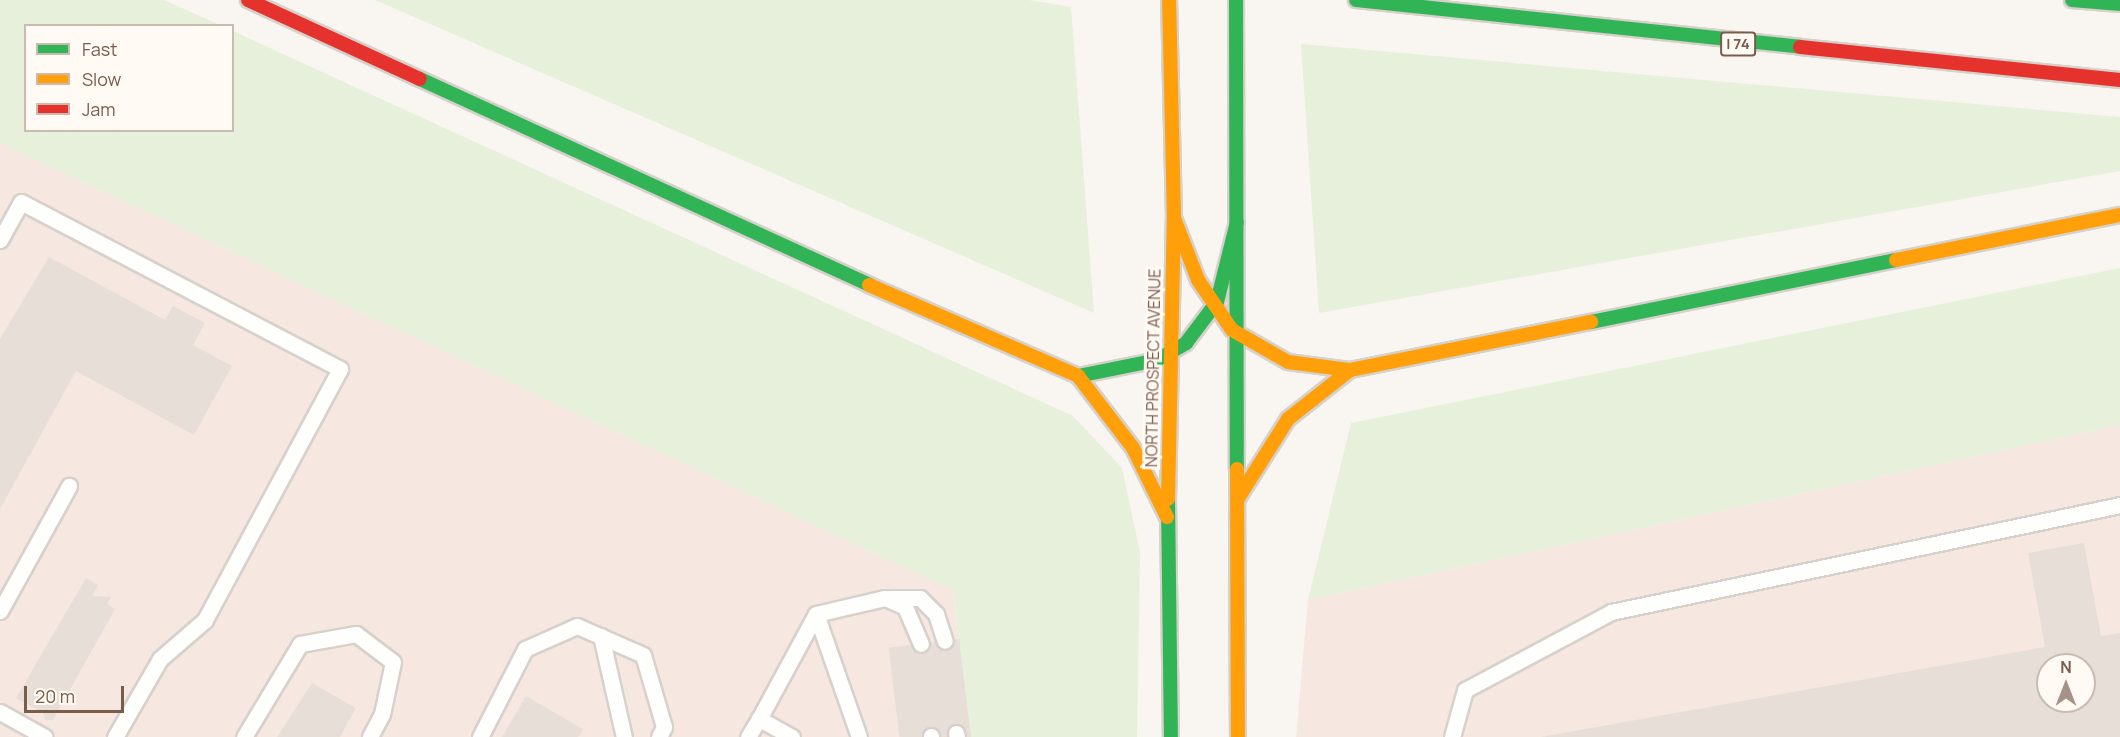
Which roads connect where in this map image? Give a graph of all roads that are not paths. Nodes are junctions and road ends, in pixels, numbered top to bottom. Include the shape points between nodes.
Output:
1 (248, 0) edge
2 (1169, 0) edge
3 (1236, 0) edge
4 (1356, 0) edge
5 (2072, 0) edge
6 (2120, 4) edge
7 (2120, 80) edge
8 (2120, 215) edge
9 (1174, 218) junction
10 (1237, 222) junction
11 (0, 240) edge
12 (1214, 307) junction
13 (1236, 333) junction
14 (1170, 352) junction
15 (1350, 370) junction
16 (1078, 376) junction
17 (69, 486) dead end
18 (1237, 500) junction
19 (2120, 505) edge
20 (1167, 517) junction
21 (885, 598) junction
22 (0, 611) edge
23 (816, 614) junction
24 (601, 636) junction
25 (945, 641) dead end
26 (921, 644) dead end
27 (0, 712) edge
28 (759, 719) junction
29 (45, 737) edge
30 (115, 737) edge
31 (244, 737) edge
32 (370, 737) edge
33 (480, 737) edge
34 (624, 737) edge
35 (659, 737) edge
36 (748, 737) edge
37 (792, 737) edge
38 (859, 737) edge
39 (1171, 737) edge
40 (1238, 737) edge
41 (1452, 737) edge

1 - 16 main road via 951,323
2 - 9 main road, NORTH PROSPECT AVENUE
3 - 10 main road
4 - 7 main road, I 74
5 - 6 main road
8 - 15 main road
9 - 12 main road
9 - 14 main road, NORTH PROSPECT AVENUE
10 - 12 main road
10 - 13 main road
11 - 30 lane via 21,202 340,369 205,620 160,659
12 - 13 main road
12 - 14 main road via 1205,324
13 - 15 main road via 1288,362
13 - 18 main road
14 - 16 main road
14 - 20 main road, NORTH PROSPECT AVENUE
15 - 18 main road via 1287,419
16 - 20 main road via 1097,394 1133,448
17 - 22 lane
18 - 40 main road
19 - 41 lane via 1611,612 1465,690
20 - 39 main road, NORTH PROSPECT AVENUE
21 - 23 lane
21 - 25 lane via 920,598 936,614
21 - 26 lane via 905,607
23 - 28 lane
23 - 38 lane
24 - 33 lane via 577,626 525,649
24 - 34 lane
24 - 35 lane via 643,655 664,727
27 - 29 lane
28 - 36 lane
28 - 37 lane
31 - 32 lane via 300,644 356,634 393,662 382,714

